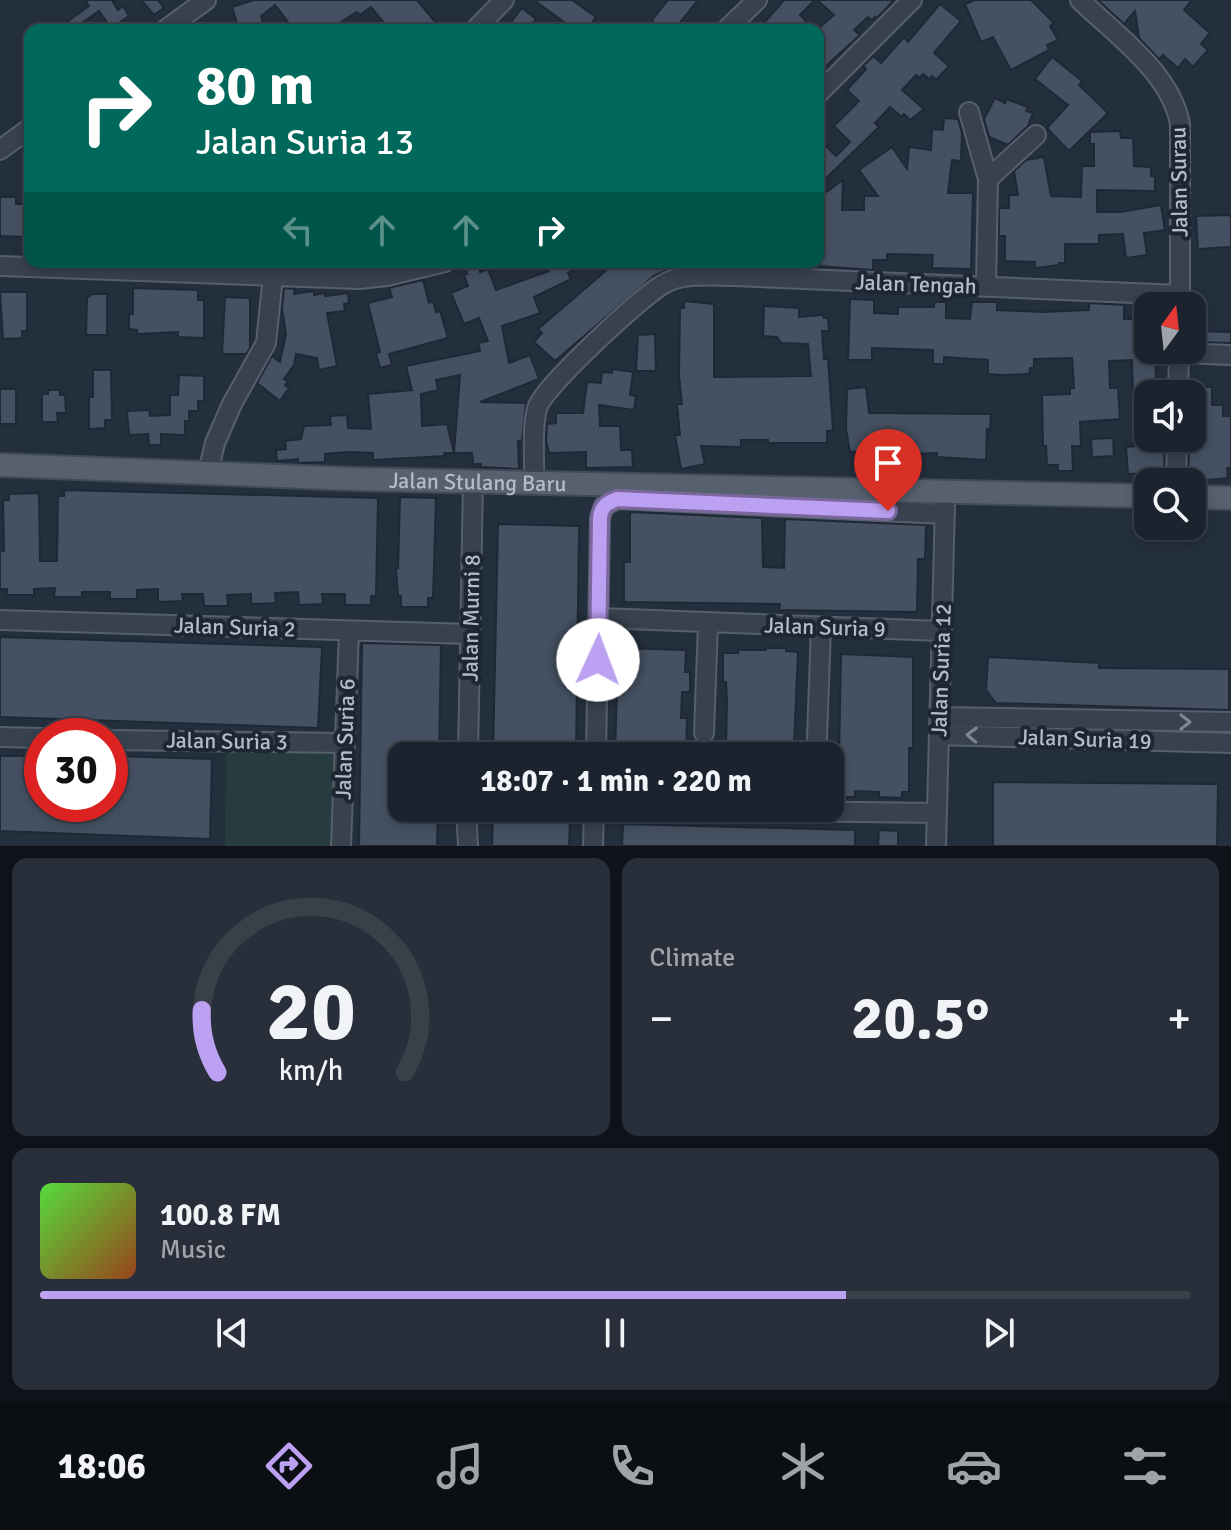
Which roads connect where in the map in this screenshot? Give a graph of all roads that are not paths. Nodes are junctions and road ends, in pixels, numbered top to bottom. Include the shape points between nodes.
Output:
1 (206, 0) edge
2 (504, 0) edge
3 (757, 0) edge
4 (912, 0) edge
5 (1080, 0) edge
6 (173, 24) edge
7 (481, 24) edge
8 (732, 24) edge
9 (824, 88) edge
10 (969, 112) dead end
11 (24, 132) edge
12 (1036, 135) dead end
13 (0, 150) edge
14 (988, 179) junction
15 (0, 266) edge
16 (24, 267) edge
17 (55, 268) edge
18 (420, 268) edge
19 (735, 269) edge
20 (273, 276) junction
21 (986, 287) junction
22 (1180, 292) edge
23 (1134, 297) edge
24 (1206, 354) edge
25 (1231, 355) edge
26 (0, 465) edge
27 (208, 473) junction
28 (473, 481) junction
29 (534, 481) junction
30 (1134, 497) edge
31 (1206, 497) edge
32 (1231, 498) edge
33 (945, 504) junction
34 (600, 618) junction
35 (0, 620) edge
36 (708, 623) junction
37 (821, 627) junction
38 (349, 631) junction
39 (942, 631) junction
40 (470, 634) junction
41 (1231, 722) edge
42 (939, 726) junction
43 (704, 733) dead end
44 (0, 737) edge
45 (24, 738) edge
46 (817, 738) dead end
47 (128, 740) edge
48 (468, 742) edge
49 (596, 742) edge
50 (343, 743) junction
51 (1231, 743) edge
52 (844, 812) edge
53 (937, 813) junction
54 (467, 822) edge
55 (594, 822) edge
56 (341, 846) edge
57 (468, 846) edge
58 (593, 846) edge
59 (936, 846) edge

1 - 6 street
2 - 7 street
3 - 8 street
4 - 9 street
5 - 22 street, Jalan Surau via 1157,75 1175,103 1180,124
10 - 14 street
11 - 13 street
12 - 14 street
14 - 21 street
15 - 16 street
17 - 20 street
18 - 20 street via 359,279
19 - 21 street, Jalan Tengah
19 - 29 street, Jalan Tengah via 662,285 552,386 536,415
20 - 27 street via 266,343 232,404
21 - 23 street, Jalan Tengah
24 - 25 street
26 - 27 main road, Jalan Stulang Baru
27 - 28 main road, Jalan Stulang Baru
28 - 29 main road, Jalan Stulang Baru
28 - 40 street, Jalan Murni 8
29 - 33 main road, Jalan Stulang Baru
30 - 33 main road, Jalan Stulang Baru
31 - 32 main road
33 - 34 street via 617,499 604,506 600,518
33 - 39 street, Jalan Suria 12
34 - 36 street, Jalan Suria 9
34 - 49 street
35 - 38 street, Jalan Suria 2
36 - 37 street, Jalan Suria 9
36 - 43 street
37 - 39 street, Jalan Suria 9
37 - 46 street
38 - 40 street, Jalan Suria 2
38 - 50 street, Jalan Suria 6
39 - 42 street, Jalan Suria 12
40 - 48 street, Jalan Murni 8
42 -> 41 street
51 -> 42 street, Jalan Suria 19
42 - 53 street, Jalan Suria 12
44 - 45 street
47 - 50 street, Jalan Suria 3
50 - 56 street, Jalan Suria 6
52 - 53 street
53 - 59 street, Jalan Suria 12
54 - 57 street
55 - 58 street

